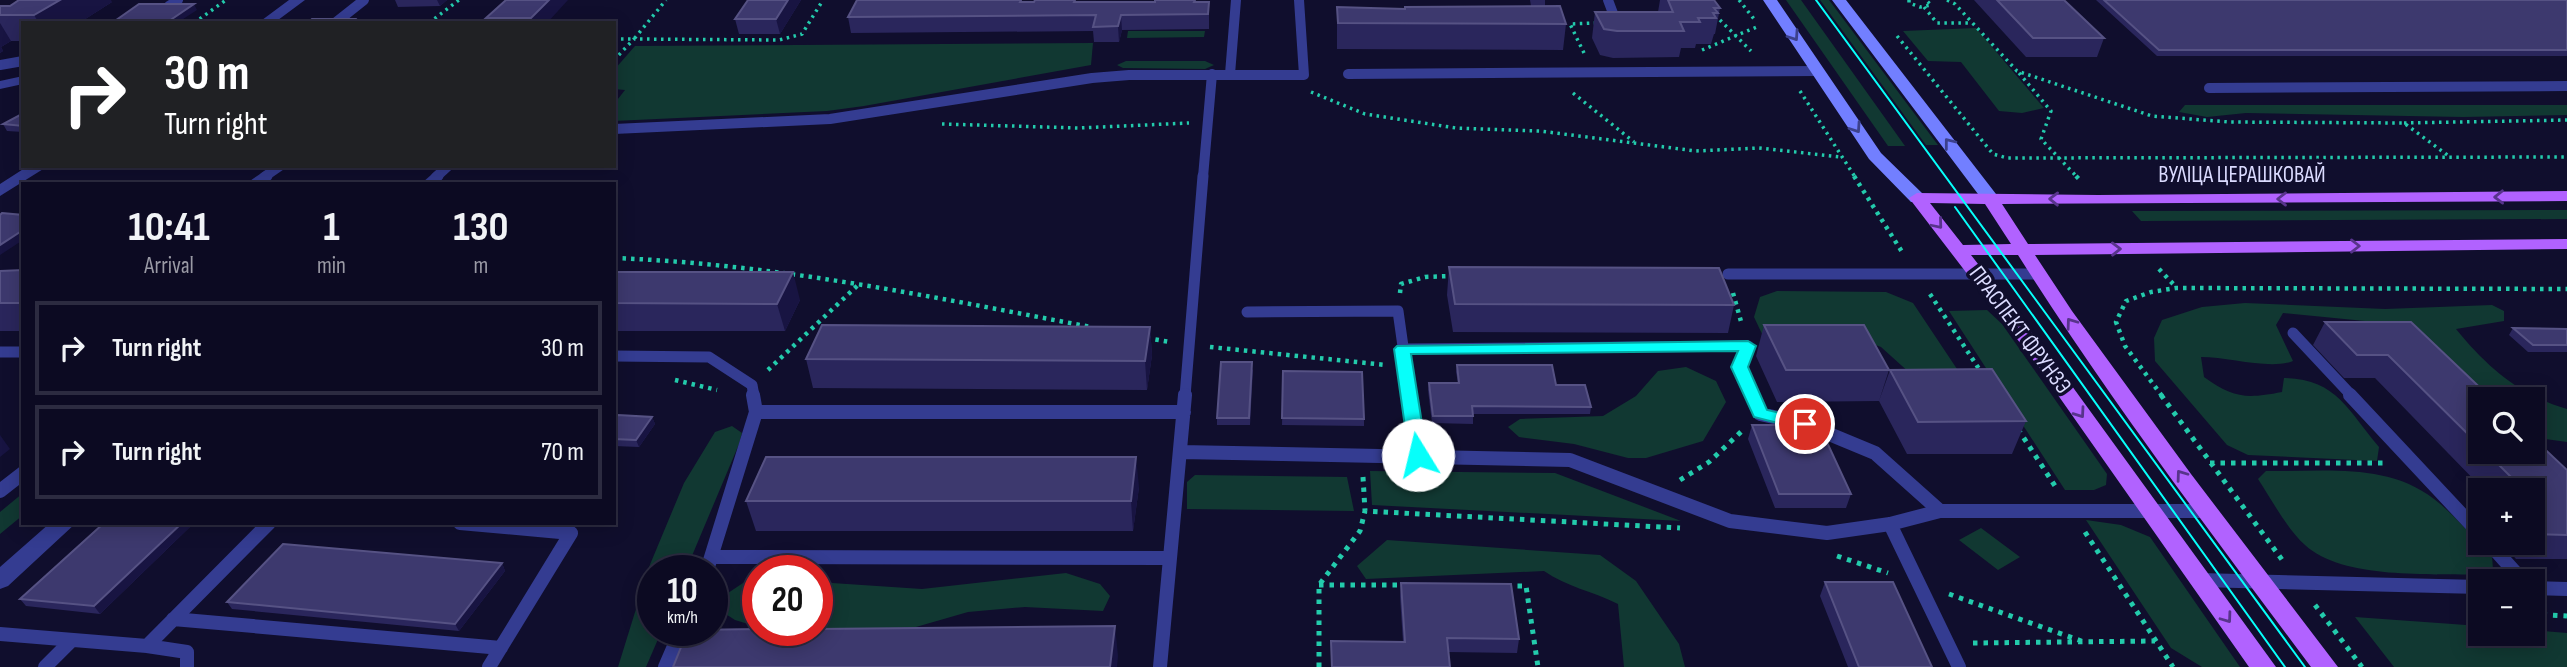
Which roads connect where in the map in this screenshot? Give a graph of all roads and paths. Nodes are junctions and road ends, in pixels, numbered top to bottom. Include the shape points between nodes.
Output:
1 (178, 0) edge
2 (226, 0) edge
3 (298, 0) edge
4 (364, 0) edge
5 (458, 0) edge
6 (666, 0) edge
7 (823, 0) edge
8 (1236, 0) edge
9 (1299, 0) edge
10 (1608, 0) edge
11 (1770, 0) edge
12 (1839, 0) edge
13 (1909, 0) edge
14 (1926, 0) edge
15 (1947, 0) edge
16 (169, 6) edge
17 (1924, 7) junction
18 (1708, 9) edge
19 (1614, 16) edge
20 (197, 21) edge
21 (268, 21) edge
22 (338, 21) edge
23 (432, 21) edge
24 (1972, 23) junction
25 (1893, 31) dead end
26 (616, 38) edge
27 (634, 38) junction
28 (616, 58) edge
29 (1760, 59) dead end
30 (21, 61) edge
31 (0, 65) edge
32 (1817, 71) junction
33 (2017, 71) junction
34 (1542, 73) junction
35 (1212, 74) junction
36 (1230, 74) junction
37 (1348, 74) dead end
38 (1267, 75) junction
39 (21, 80) edge
40 (0, 85) edge
41 (2567, 86) edge
42 (2209, 88) dead end
43 (2567, 120) edge
44 (1209, 121) junction
45 (2404, 123) junction
46 (939, 124) dead end
47 (616, 129) edge
48 (1636, 144) junction
49 (1986, 154) dead end
50 (1993, 154) junction
51 (2450, 157) junction
52 (2567, 157) edge
53 (2061, 158) junction
54 (37, 168) edge
55 (277, 168) edge
56 (446, 168) edge
57 (258, 182) edge
58 (431, 182) edge
59 (2082, 182) dead end
60 (0, 191) edge
61 (2567, 196) edge
62 (1917, 198) junction
63 (1990, 198) junction
64 (2567, 244) edge
65 (1960, 250) junction
66 (2024, 251) junction
67 (616, 258) edge
68 (2159, 269) dead end
69 (1728, 274) joint
70 (1917, 274) junction
71 (1978, 274) junction
72 (2036, 274) junction
73 (1466, 276) edge
74 (859, 284) junction
75 (2176, 288) junction
76 (2567, 289) edge
77 (1398, 311) junction
78 (1247, 312) dead end
79 (1092, 327) edge
80 (2293, 333) dead end
81 (1147, 337) edge
82 (1188, 345) junction
83 (1748, 346) junction
84 (1402, 349) junction
85 (0, 352) edge
86 (21, 352) edge
87 (616, 356) edge
88 (1404, 366) junction
89 (1983, 376) edge
90 (663, 378) dead end
91 (752, 385) junction
92 (756, 405) junction
93 (1184, 412) junction
94 (1760, 414) junction
95 (2012, 421) edge
96 (1181, 452) junction
97 (1418, 455) junction
98 (2414, 463) junction
99 (1362, 464) dead end
100 (21, 475) edge
101 (0, 491) edge
102 (1658, 494) junction
103 (1365, 511) junction
104 (1940, 511) junction
105 (2071, 511) junction
106 (2148, 511) junction
107 (2207, 511) junction
108 (2468, 521) edge
109 (1890, 524) junction
110 (63, 525) edge
111 (267, 525) edge
112 (482, 525) edge
113 (1692, 529) dead end
114 (713, 555) edge
115 (2500, 555) edge
116 (1168, 558) junction
117 (728, 564) edge
118 (2512, 569) edge
119 (0, 580) edge
120 (2199, 580) junction
121 (2262, 583) junction
122 (1319, 585) junction
123 (1415, 586) edge
124 (1498, 586) edge
125 (2468, 587) edge
126 (2545, 588) edge
127 (2567, 589) edge
128 (2545, 615) edge
129 (2567, 617) edge
130 (173, 619) junction
131 (0, 634) edge
132 (72, 640) junction
133 (2155, 641) junction
134 (1947, 643) junction
135 (147, 646) junction
136 (674, 646) edge
137 (501, 648) junction
138 (45, 667) edge
139 (187, 667) edge
140 (489, 667) edge
141 (665, 667) edge
142 (1160, 667) edge
143 (1319, 667) edge
144 (1538, 667) edge
145 (1959, 667) edge
146 (2173, 667) edge
147 (2263, 667) edge
148 (2325, 667) edge

1 - 16 lane
2 - 20 path
3 - 21 street
4 - 22 lane
5 - 23 path
6 - 27 path
7 - 27 path via 802,34 779,40
8 - 36 lane
9 - 38 lane via 1304,75
10 - 19 lane
11 -> 32 main road, ПРАСПЕКТ ФРУНЗЭ
63 -> 12 main road, ПРАСПЕКТ ФРУНЗЭ
13 - 17 path
14 - 17 path via 1931,5
15 - 24 path
17 - 24 path via 1937,23
18 - 29 path
24 - 33 path
25 - 50 path
26 - 27 path
27 - 28 path
30 - 31 lane
32 - 34 lane
32 -> 62 main road, ПРАСПЕКТ ФРУНЗЭ via 1875,156
33 - 45 path via 2152,116 2229,122
33 - 53 path via 2051,111 2041,139
34 - 37 lane
34 - 48 path via 1550,83 1569,89
35 - 36 lane
35 - 44 lane
35 - 47 lane via 1092,78 830,119
36 - 38 lane
38 - 48 path via 1365,114 1456,128 1540,131
39 - 40 street
41 - 42 lane
43 - 45 path
44 - 46 path via 1079,128
44 - 82 lane
45 - 51 path
48 - 70 path via 1696,151 1759,148 1840,157
49 - 50 path
50 - 53 path
51 - 52 path
51 - 53 path
53 - 59 path
54 - 60 street
55 - 57 lane
56 - 58 lane
61 -> 63 main road, ВУЛІЦА ЦЕРАШКОВАЙ
62 - 63 main road, ВУЛІЦА ЦЕРАШКОВАЙ
62 -> 65 main road, ПРАСПЕКТ ФРУНЗЭ
63 - 66 main road, ПРАСПЕКТ ФРУНЗЭ
66 -> 64 main road
65 - 66 main road
65 - 71 main road, ПРАСПЕКТ ФРУНЗЭ
66 - 72 main road, ПРАСПЕКТ ФРУНЗЭ
67 - 74 path via 677,259
68 - 75 path
69 - 70 lane
69 - 83 path
70 - 71 lane
70 - 89 path
71 - 72 lane
71 -> 106 main road, ПРАСПЕКТ ФРУНЗЭ
107 -> 72 main road, ПРАСПЕКТ ФРУНЗЭ
73 - 77 path via 1424,276 1401,284
74 - 79 path
74 - 91 path
75 - 76 path
75 - 98 path via 2126,301 2116,322 2125,346 2209,463
77 - 78 lane
77 - 84 lane
80 - 98 lane
81 - 82 path
82 - 88 path
82 - 93 lane
83 - 84 lane
83 - 94 lane via 1740,367
84 - 88 lane
85 - 86 lane
87 - 91 lane via 709,357
88 - 97 lane
90 - 92 path
91 - 92 lane
92 - 93 lane
92 - 114 lane
93 - 96 lane
94 - 102 path via 1709,462
94 - 104 lane via 1805,424 1875,453
95 - 105 path
96 - 97 lane
96 - 116 lane
97 - 102 lane via 1570,460
98 - 108 lane
99 - 103 path
100 - 101 lane
102 - 109 lane via 1730,521 1827,533
103 - 113 path
103 - 122 path via 1360,531
104 - 105 lane
104 - 109 lane
105 - 106 lane
105 - 133 path
106 - 107 lane
106 - 120 main road, ПРАСПЕКТ ФРУНЗЭ
107 - 121 main road, ПРАСПЕКТ ФРУНЗЭ
109 - 134 lane
110 - 119 street
111 - 130 lane
112 - 137 lane via 571,533
115 - 118 lane
116 - 117 lane
116 - 142 lane
120 - 121 lane
120 -> 147 main road, ПРАСПЕКТ ФРУНЗЭ
121 - 125 lane
121 - 148 main road, ПРАСПЕКТ ФРУНЗЭ
122 - 123 path
122 - 143 path
124 - 144 path via 1526,586
126 - 127 lane
128 - 129 path
130 - 135 lane
130 - 137 lane
131 - 132 lane
132 - 135 lane
132 - 138 lane
133 - 134 path
133 - 146 path
134 - 145 lane
135 - 139 lane via 187,652
136 - 141 lane
137 - 140 lane

